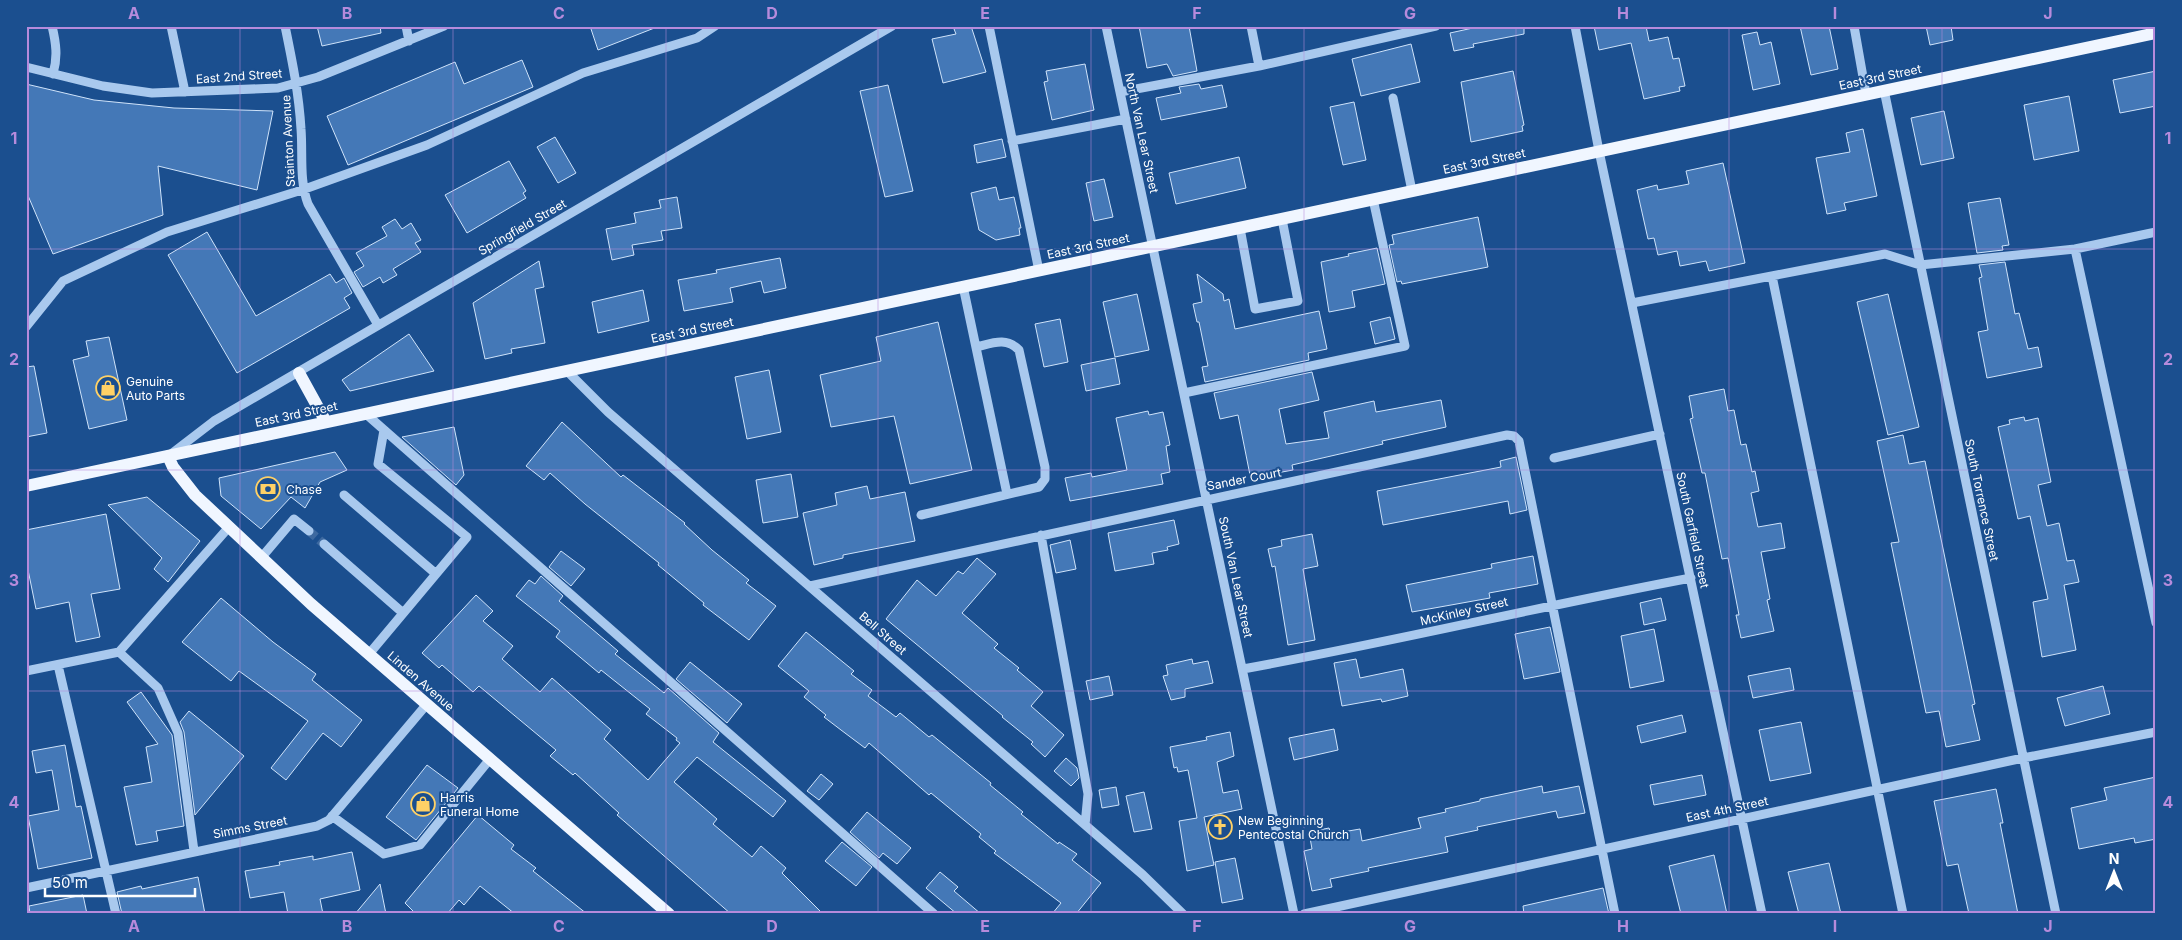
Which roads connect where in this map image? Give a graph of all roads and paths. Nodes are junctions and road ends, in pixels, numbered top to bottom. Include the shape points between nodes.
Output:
1 (52, 26) edge
2 (171, 26) edge
3 (285, 26) edge
4 (406, 26) edge
5 (444, 26) edge
6 (715, 26) edge
7 (892, 26) edge
8 (989, 26) edge
9 (1106, 26) edge
10 (1251, 26) edge
11 (1436, 26) edge
12 (1575, 26) edge
13 (1854, 26) edge
14 (1426, 27) edge
15 (2156, 33) edge
16 (409, 41) junction
17 (1258, 66) junction
18 (26, 67) edge
19 (53, 74) junction
20 (297, 84) junction
21 (1884, 90) junction
22 (185, 92) junction
23 (1120, 92) junction
24 (1866, 94) junction
25 (1393, 98) dead end
26 (1126, 120) junction
27 (1012, 141) junction
28 (1599, 151) junction
29 (302, 190) junction
30 (1412, 191) junction
31 (1372, 199) junction
32 (1282, 219) junction
33 (1240, 228) junction
34 (2156, 232) edge
35 (1153, 246) junction
36 (2075, 248) junction
37 (1920, 265) junction
38 (1039, 270) junction
39 (1772, 276) junction
40 (963, 286) junction
41 (1632, 303) junction
42 (378, 325) junction
43 (26, 327) edge
44 (976, 347) junction
45 (567, 371) junction
46 (299, 373) junction
47 (1184, 393) junction
48 (366, 414) junction
49 (326, 422) junction
50 (384, 430) junction
51 (1660, 434) junction
52 (168, 456) junction
53 (1554, 458) dead end
54 (26, 486) edge
55 (1007, 494) junction
56 (344, 495) dead end
57 (1207, 499) junction
58 (921, 515) dead end
59 (229, 527) junction
60 (309, 531) tunnel mouth
61 (1041, 535) junction
62 (324, 544) tunnel mouth
63 (261, 558) junction
64 (436, 573) junction
65 (1691, 578) junction
66 (810, 586) junction
67 (1552, 604) junction
68 (403, 613) junction
69 (2156, 623) edge
70 (118, 652) junction
71 (369, 654) junction
72 (58, 665) junction
73 (1243, 670) junction
74 (26, 671) edge
75 (427, 704) junction
76 (2156, 732) edge
77 (2023, 758) junction
78 (490, 759) junction
79 (1879, 790) junction
80 (332, 816) junction
81 (1741, 819) junction
82 (1085, 825) junction
83 (1601, 849) junction
84 (194, 851) junction
85 (106, 871) junction
86 (26, 888) edge
87 (116, 914) edge
88 (669, 914) edge
89 (934, 914) edge
90 (1183, 914) edge
91 (1294, 914) edge
92 (1304, 914) edge
93 (1614, 914) edge
94 (1762, 914) edge
95 (1903, 914) edge
96 (2056, 914) edge

1 - 19 street via 57,46
2 - 22 street
3 - 20 street, Stainton Avenue
4 - 16 street
5 - 16 street, East 2nd Street
6 - 29 street via 697,38 583,73 428,145
7 - 42 street, Springfield Street
8 - 27 street
9 - 23 street, North Van Lear Street
10 - 17 street
11 - 14 street
12 - 28 street, South Garfield Street
13 - 24 street
14 - 17 street
15 - 21 main road, East 3rd Street
16 - 20 street, East 2nd Street
17 - 23 street
18 - 19 street, East 2nd Street
19 - 22 street, East 2nd Street via 122,89 152,93
20 - 22 street, East 2nd Street via 278,88
20 - 29 street, Stainton Avenue
21 - 24 main road, East 3rd Street
21 - 37 street, South Torrence Street
23 - 26 street, North Van Lear Street
24 - 28 main road, East 3rd Street
25 - 30 street
26 - 27 street
26 - 35 street, North Van Lear Street
27 - 38 street
28 - 30 main road, East 3rd Street
28 - 41 street, South Garfield Street
29 - 42 street, Stainton Avenue
29 - 43 street via 167,232 63,282
30 - 31 main road, East 3rd Street
31 - 32 main road, East 3rd Street
31 - 47 street via 1405,346
32 - 33 main road, East 3rd Street
32 - 33 street via 1298,301 1255,310
33 - 35 main road, East 3rd Street
34 - 36 street
35 - 38 main road, East 3rd Street
35 - 47 street, South Van Lear Street
36 - 37 street
36 - 69 street
37 - 39 street via 1885,254
37 - 77 street, South Torrence Street
38 - 40 main road, East 3rd Street
39 - 41 street
39 - 79 street
40 - 44 street
40 - 45 main road, East 3rd Street
41 - 51 street, South Garfield Street
42 - 46 street, Springfield Street
44 - 55 street
44 - 55 street via 1003,341 1019,350 1045,467 1045,479 1039,488
45 - 48 main road, East 3rd Street
45 - 66 street, Bell Street via 608,412
46 - 49 main road
46 - 52 street, Springfield Street via 214,421
47 - 57 street, South Van Lear Street
48 - 49 main road, East 3rd Street
48 - 50 street
49 - 52 main road, East 3rd Street
50 - 64 street via 378,464 466,537
50 - 89 street
51 - 53 street
51 - 65 street, South Garfield Street
52 - 54 main road, East 3rd Street
52 - 59 main road, Linden Avenue via 195,495
55 - 58 street
56 - 64 street
57 - 61 street, Sander Court
57 - 67 street, Sander Court via 1514,436 1519,441
57 - 73 street, South Van Lear Street
59 - 63 main road, Linden Avenue
59 - 70 street
60 - 63 street via 294,519
61 - 66 street, Sander Court
61 - 82 street via 1088,794
62 - 68 street
63 - 71 main road, Linden Avenue
64 - 68 street
65 - 67 street, McKinley Street
65 - 81 street, South Garfield Street
66 - 82 street, Bell Street
67 - 73 street, McKinley Street via 1341,652
67 - 83 street, Sander Court
68 - 71 street
70 - 72 street
70 - 84 street via 158,688 178,733
71 - 75 main road, Linden Avenue
72 - 74 street
72 - 85 street
73 - 91 street, South Van Lear Street
75 - 78 main road, Linden Avenue
75 - 80 street, Simms Street
76 - 77 street, East 4th Street
77 - 79 street, East 4th Street
77 - 96 street, South Torrence Street
78 - 80 street via 420,844 384,854
78 - 88 main road, Linden Avenue
79 - 81 street, East 4th Street
79 - 95 street
80 - 84 street, Simms Street via 317,826
81 - 83 street, East 4th Street
81 - 94 street, South Garfield Street
82 - 90 street, Bell Street
83 - 92 street, East 4th Street
83 - 93 street, Sander Court
84 - 85 street, Simms Street
85 - 86 street, Simms Street
85 - 87 street

